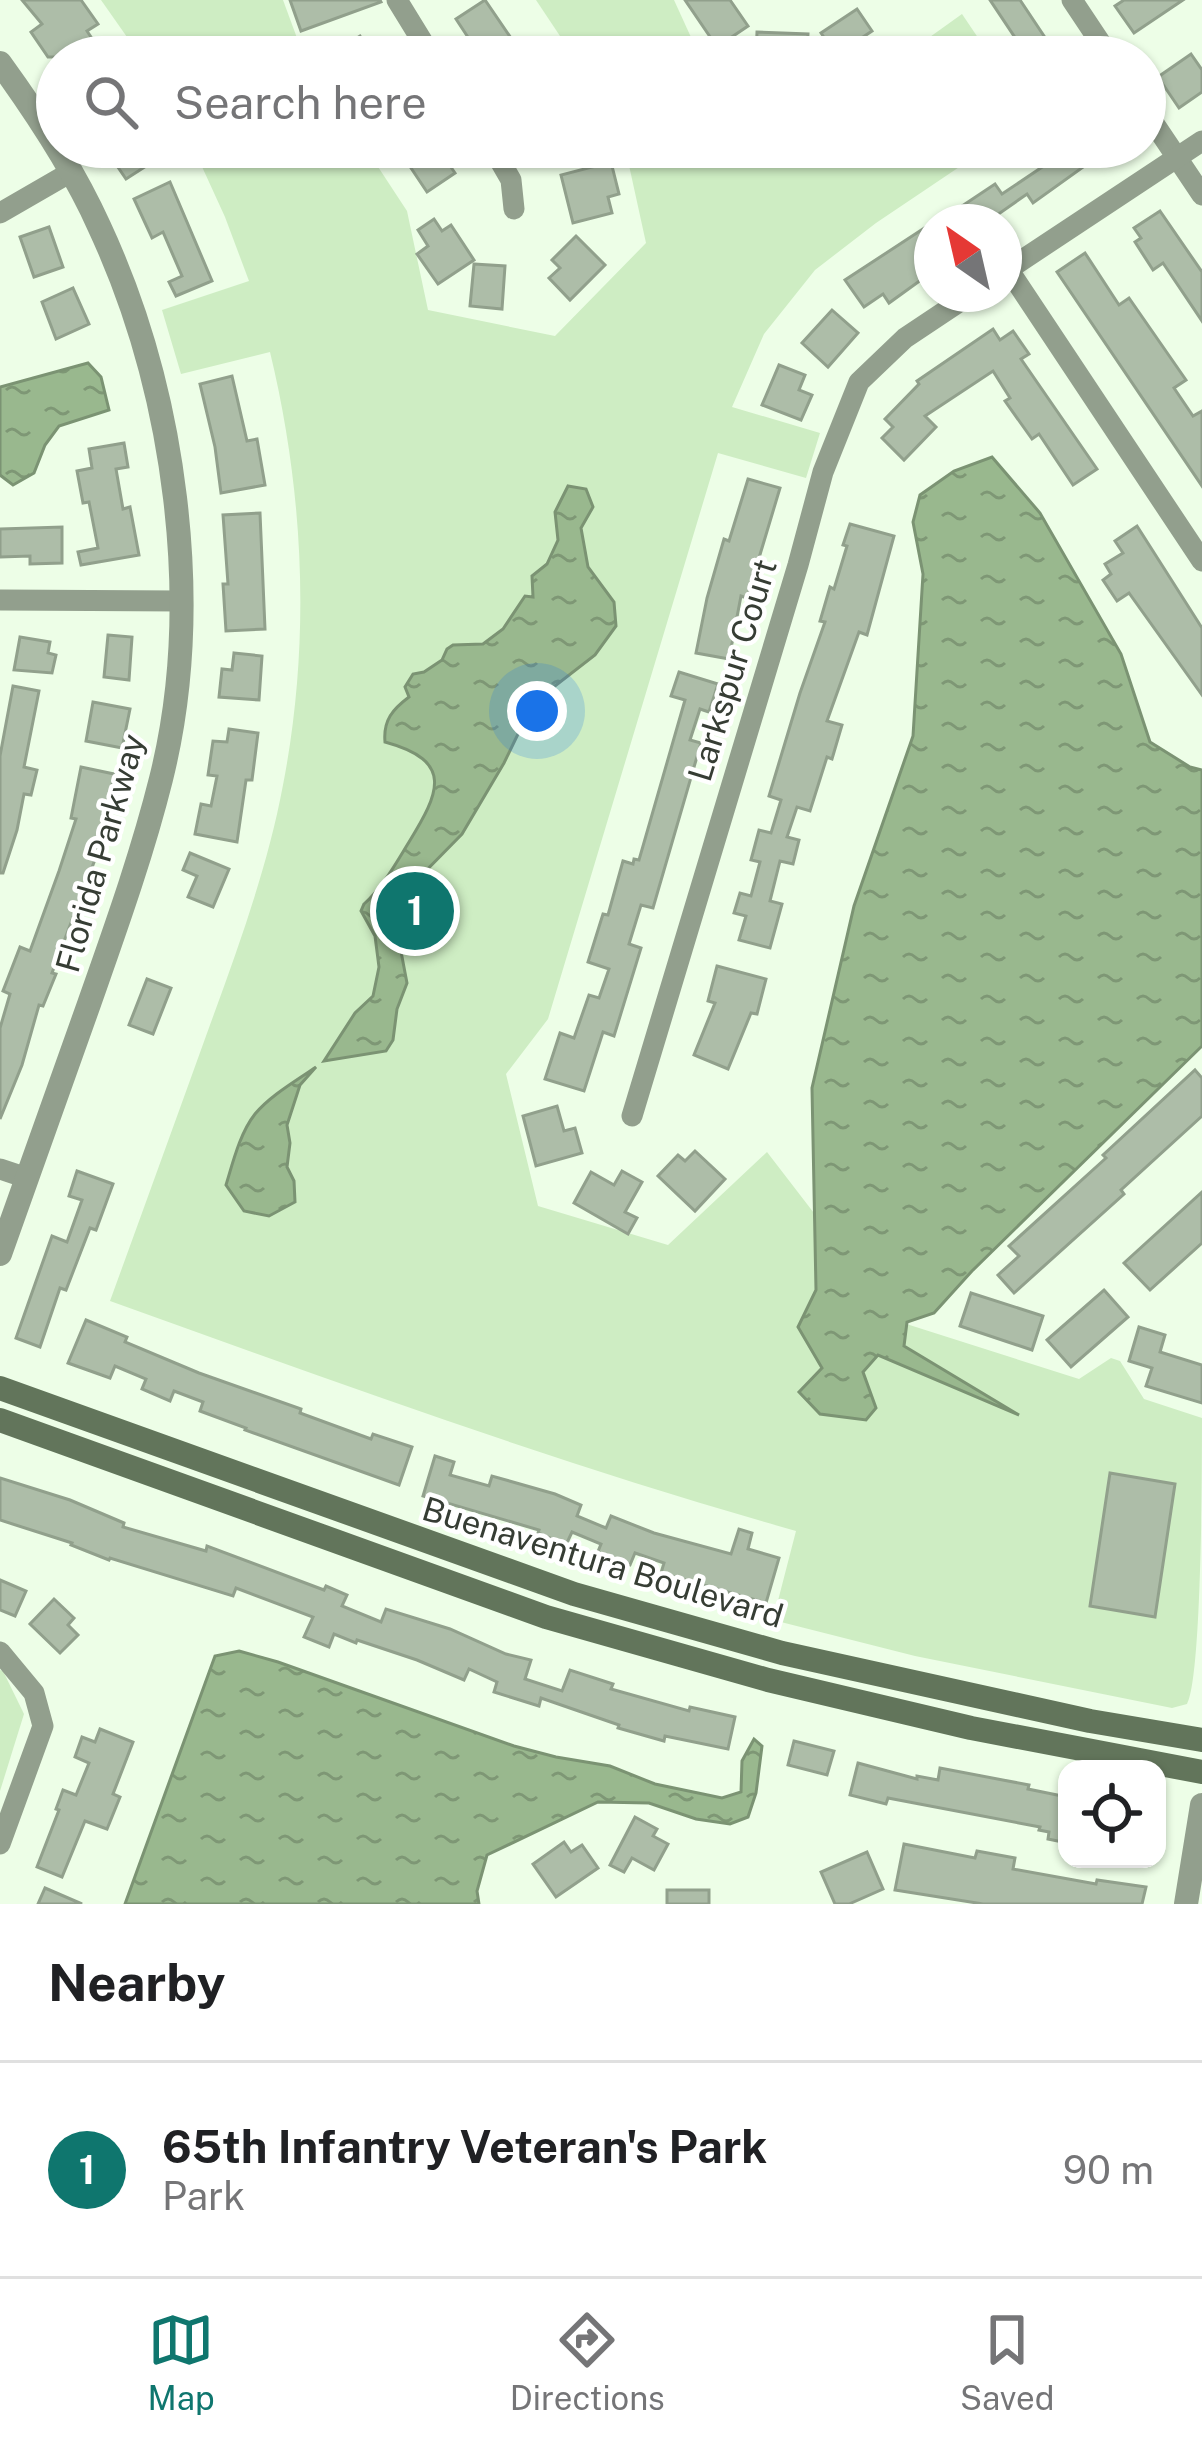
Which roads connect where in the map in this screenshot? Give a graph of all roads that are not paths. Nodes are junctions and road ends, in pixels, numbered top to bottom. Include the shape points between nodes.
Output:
1 (397, 0) edge
2 (1072, 0) edge
3 (419, 36) edge
4 (1096, 36) edge
5 (0, 63) edge
6 (36, 114) edge
7 (1202, 141) edge
8 (1166, 142) edge
9 (1177, 158) junction
10 (1166, 165) edge
11 (69, 168) edge
12 (504, 168) edge
13 (1162, 168) edge
14 (71, 172) junction
15 (1202, 195) edge
16 (514, 209) dead end
17 (0, 212) edge
18 (1022, 260) edge
19 (1022, 294) edge
20 (944, 312) edge
21 (1202, 561) edge
22 (0, 600) edge
23 (181, 602) junction
24 (632, 1116) dead end
25 (0, 1169) edge
26 (27, 1178) junction
27 (0, 1253) edge
28 (0, 1388) edge
29 (0, 1420) edge
30 (0, 1652) edge
31 (1202, 1740) edge
32 (1202, 1772) edge
33 (1202, 1805) edge
34 (0, 1844) edge
35 (1186, 1904) edge

1 - 3 street
2 - 4 street
5 - 6 street, Florida Parkway
7 - 9 street
8 - 9 street
9 - 10 street
9 - 15 street
11 - 14 street, Florida Parkway
12 - 16 street
13 - 18 street
14 - 17 street
14 - 23 street, Florida Parkway via 143,341 174,488
19 - 21 street
20 - 24 street, Larkspur Court via 859,382 823,472
22 - 23 street
23 - 26 street, Florida Parkway via 162,776
25 - 26 street
26 - 27 street, Florida Parkway
28 - 31 main road, Buenaventura Boulevard via 574,1594 782,1653
29 - 32 main road, Buenaventura Boulevard via 568,1623 971,1728
30 - 34 street via 34,1693 44,1726
33 - 35 street

